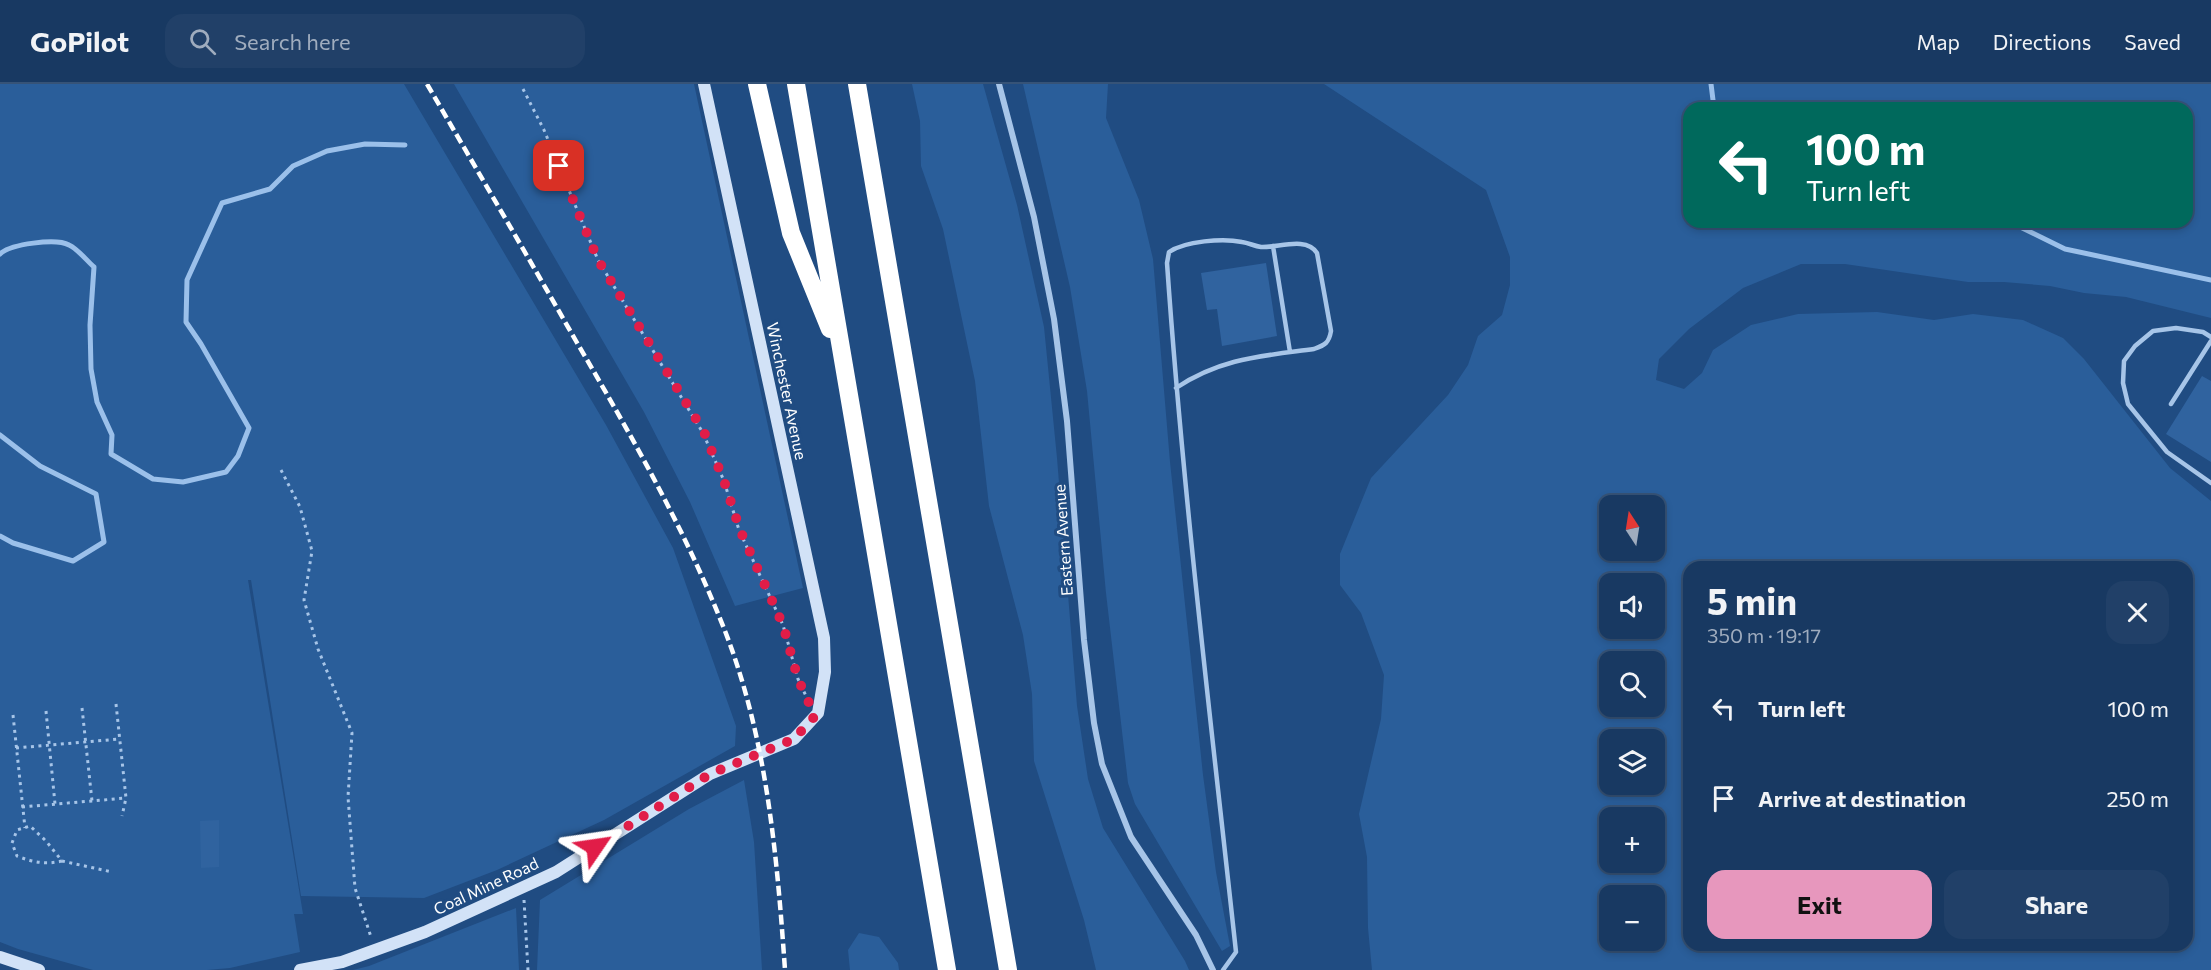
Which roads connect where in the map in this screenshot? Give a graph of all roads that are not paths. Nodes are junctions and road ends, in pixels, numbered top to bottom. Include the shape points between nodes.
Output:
1 (704, 84) edge
2 (757, 84) edge
3 (796, 84) edge
4 (858, 84) edge
5 (999, 84) edge
6 (1274, 246) junction
7 (2211, 339) edge
8 (1290, 352) junction
9 (843, 361) junction
10 (1176, 388) junction
11 (2171, 404) dead end
12 (2211, 483) edge
13 (817, 711) joint
14 (0, 957) edge
15 (39, 970) edge
16 (300, 970) edge
17 (947, 970) edge
18 (1008, 970) edge
19 (1213, 970) edge
20 (1223, 970) edge

1 - 13 street, Winchester Avenue via 824,638 825,672
2 - 9 highway via 791,233
3 - 9 highway
4 - 18 highway
5 - 19 street, Eastern Avenue via 1034,217 1054,319 1068,421 1084,640 1102,764 1131,837 1196,935
6 - 8 lane
6 - 8 lane via 1304,243 1313,247 1331,331 1326,345
6 - 10 lane via 1228,241 1192,243 1169,252
7 - 11 lane
7 - 12 lane via 2203,332 2176,328 2153,331 2124,361 2123,383 2128,404 2167,452
8 - 10 lane via 1218,365
9 - 17 highway
10 - 20 lane via 1236,952
13 - 16 street, Coal Mine Road via 794,739 710,774 556,872 425,932 342,962
14 - 15 street

